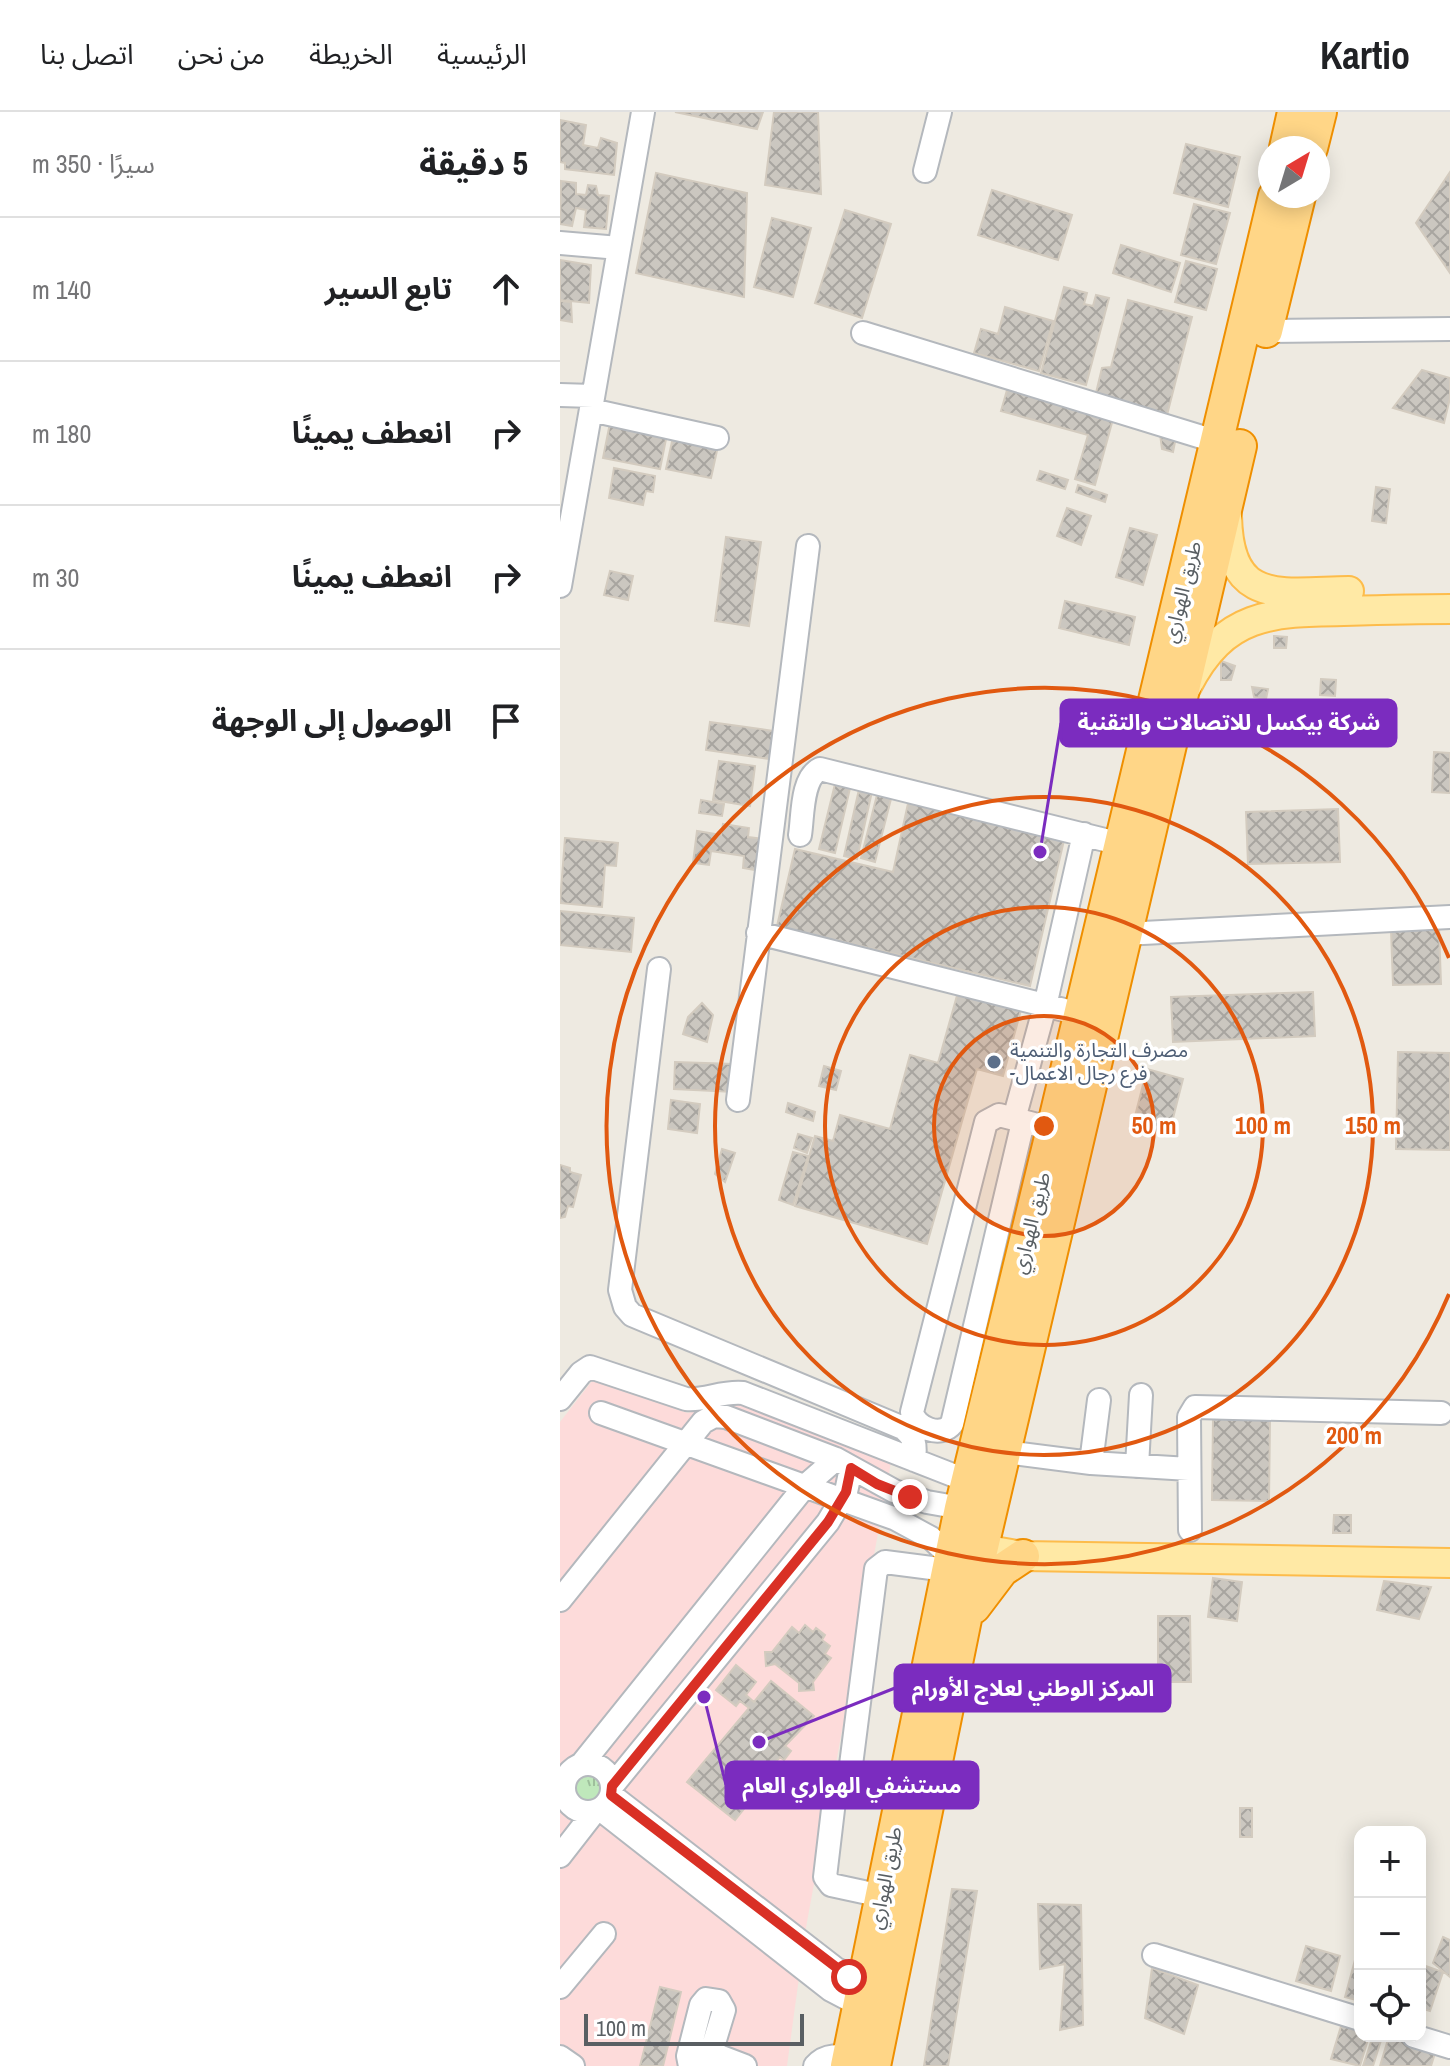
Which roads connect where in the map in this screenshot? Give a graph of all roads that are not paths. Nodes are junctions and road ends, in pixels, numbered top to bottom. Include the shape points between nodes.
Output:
1 (643, 112) edge
2 (940, 112) edge
3 (1294, 112) edge
4 (1320, 112) edge
5 (1289, 136) edge
6 (1314, 136) edge
7 (925, 171) dead end
8 (1272, 208) edge
9 (1296, 208) edge
10 (560, 243) edge
11 (619, 248) junction
12 (1450, 329) edge
13 (1266, 331) junction
14 (863, 333) dead end
15 (560, 395) edge
16 (592, 403) junction
17 (717, 438) dead end
18 (1218, 442) junction
19 (1227, 500) junction
20 (808, 546) dead end
21 (560, 586) edge
22 (1450, 590) edge
23 (1450, 609) edge
24 (1181, 701) junction
25 (1084, 834) junction
26 (800, 835) dead end
27 (1121, 844) junction
28 (1450, 917) edge
29 (758, 933) junction
30 (1124, 934) junction
31 (659, 969) dead end
32 (1045, 1006) junction
33 (1080, 1014) junction
34 (1082, 1059) junction
35 (738, 1100) dead end
36 (1030, 1123) junction
37 (944, 1290) junction
38 (981, 1299) junction
39 (1141, 1395) dead end
40 (560, 1399) edge
41 (1099, 1400) dead end
42 (601, 1413) dead end
43 (1441, 1413) dead end
44 (686, 1444) junction
45 (1005, 1452) junction
46 (914, 1460) junction
47 (844, 1463) junction
48 (1091, 1463) junction
49 (1137, 1466) junction
50 (1189, 1469) junction
51 (805, 1486) junction
52 (974, 1495) junction
53 (843, 1500) junction
54 (1190, 1530) dead end
55 (1009, 1547) junction
56 (949, 1563) junction
57 (1450, 1563) edge
58 (560, 1600) edge
59 (581, 1765) junction
60 (849, 1773) junction
61 (904, 1782) junction
62 (562, 1787) edge
63 (604, 1800) junction
64 (560, 1856) edge
65 (882, 1896) junction
66 (604, 1934) dead end
67 (1154, 1955) dead end
68 (560, 1987) edge
69 (874, 1999) junction
70 (1354, 2017) edge
71 (1426, 2040) edge
72 (1450, 2047) edge
73 (560, 2057) edge
74 (706, 2059) edge
75 (861, 2063) edge
76 (573, 2066) edge
77 (690, 2066) edge
78 (745, 2066) edge
79 (815, 2066) edge

1 - 11 street
2 - 7 street
3 - 5 highway
4 - 6 highway
8 - 18 highway, طريق الهواري
9 - 13 highway, طريق الهواري
10 - 11 street
11 - 16 street
12 - 13 street
13 - 19 highway, طريق الهواري
14 - 18 street
15 - 16 street
16 - 17 street
16 - 21 street
18 - 27 highway, طريق الهواري
19 - 22 main road via 1234,562 1258,587 1280,592
19 - 24 highway, طريق الهواري
20 - 29 street
23 - 24 main road via 1269,614 1214,646
24 - 30 highway, طريق الهواري
25 - 26 street via 820,769 809,781
25 - 27 street
25 - 32 street
27 - 33 highway, طريق الهواري
28 - 30 street
29 - 32 street
29 - 35 street
30 - 34 highway, طريق الهواري
31 - 46 street via 620,1290 625,1307 632,1315 903,1428 916,1444
32 - 33 street
32 - 36 street
33 - 34 highway, طريق الهواري
34 - 36 highway, طريق الهواري
34 - 45 highway, طريق الهواري
36 - 37 street via 994,1115 984,1126
36 - 38 street
36 - 52 highway, طريق الهواري
37 - 38 street
37 - 38 street via 912,1412 917,1424 942,1432 952,1424
39 - 49 street
40 - 46 street via 590,1367 686,1399 743,1393
41 - 48 street
42 - 44 street
43 - 50 street via 1200,1405 1189,1417
44 - 47 street via 703,1422 720,1415
44 - 51 street
44 - 58 street
45 - 48 street
45 - 52 highway, طريق الهواري
46 - 52 street
47 - 51 street via 819,1471
47 - 52 street via 910,1497
47 - 53 street
48 - 49 street
49 - 50 street
50 - 54 street
51 - 53 street
51 - 59 street
52 - 55 highway, طريق الهواري
52 - 56 highway, طريق الهواري
53 - 56 street via 908,1524 931,1538
53 - 63 street
55 - 57 main road
55 - 69 highway, طريق الهواري via 965,1619
56 - 60 street via 885,1562 876,1569
56 - 61 highway, طريق الهواري
59 - 62 street
59 - 63 street via 598,1766 610,1778
60 - 61 street
60 - 65 street via 834,1801 825,1877 831,1885
61 - 65 highway, طريق الهواري
62 - 63 street via 576,1809
63 - 64 street
63 - 69 street
65 - 69 highway, طريق الهواري
66 - 68 street
67 - 70 street
69 - 75 highway, طريق الهواري
71 - 72 street
73 - 76 street
74 - 77 street via 724,2007 708,1999 701,2005
74 - 78 street
75 - 79 street via 831,2055

